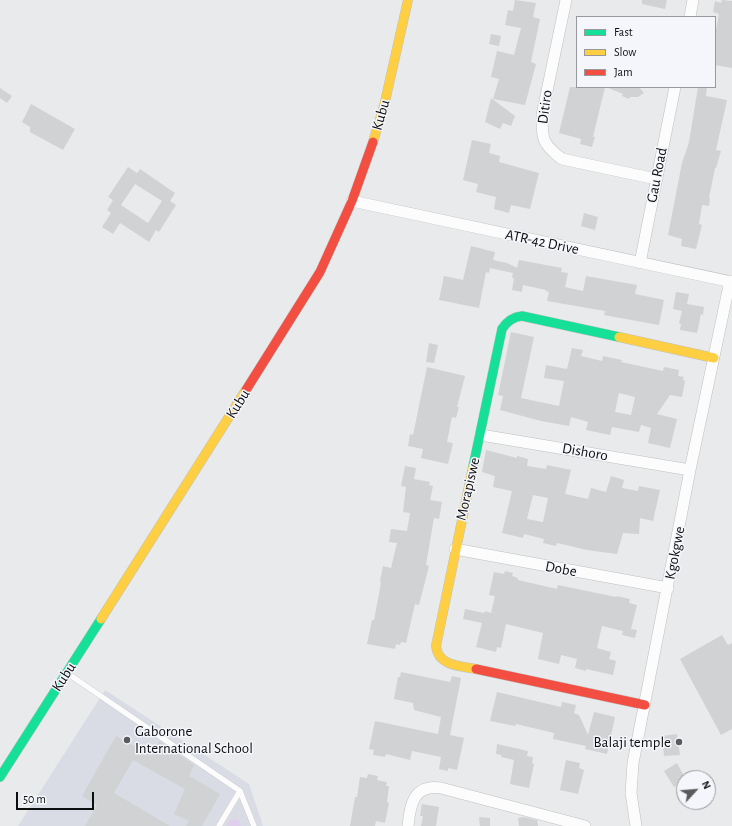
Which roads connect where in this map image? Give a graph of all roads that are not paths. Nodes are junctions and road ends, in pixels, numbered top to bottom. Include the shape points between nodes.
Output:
1 (408, 0) edge
2 (566, 0) edge
3 (693, 0) edge
4 (690, 16) edge
5 (675, 88) edge
6 (656, 179) junction
7 (352, 201) junction
8 (640, 263) junction
9 (731, 282) edge
10 (714, 358) junction
11 (481, 435) junction
12 (690, 470) junction
13 (455, 549) junction
14 (668, 588) junction
15 (67, 673) junction
16 (645, 705) junction
17 (0, 777) edge
18 (240, 790) junction
19 (219, 826) edge
20 (254, 826) edge
21 (408, 826) edge
22 (585, 826) edge
23 (636, 826) edge

1 - 7 main road, Kubu via 384,106
2 - 6 street, Ditiro via 542,115 544,141 550,150 562,159
3 - 4 street
5 - 6 street, Gau Road
6 - 8 street, Gau Road
7 - 8 street, ATR-42 Drive
7 - 15 main road, Kubu via 313,284
8 - 9 street, ATR-42 Drive
9 - 10 street, Kgokgwe
10 - 11 main road, Morapiswe via 522,316 516,317 505,322 502,329
10 - 12 street, Kgokgwe
11 - 12 street, Dishoro
11 - 13 main road, Morapiswe
12 - 14 street, Kgokgwe
13 - 14 street, Dobe
13 - 16 main road, Morapiswe via 436,642 438,657 450,664
14 - 16 street, Kgokgwe
15 - 17 main road, Kubu
15 - 18 lane
16 - 23 street, Kgokgwe via 633,763 631,793
18 - 19 lane
18 - 20 lane
21 - 22 street via 412,802 421,791 432,787

